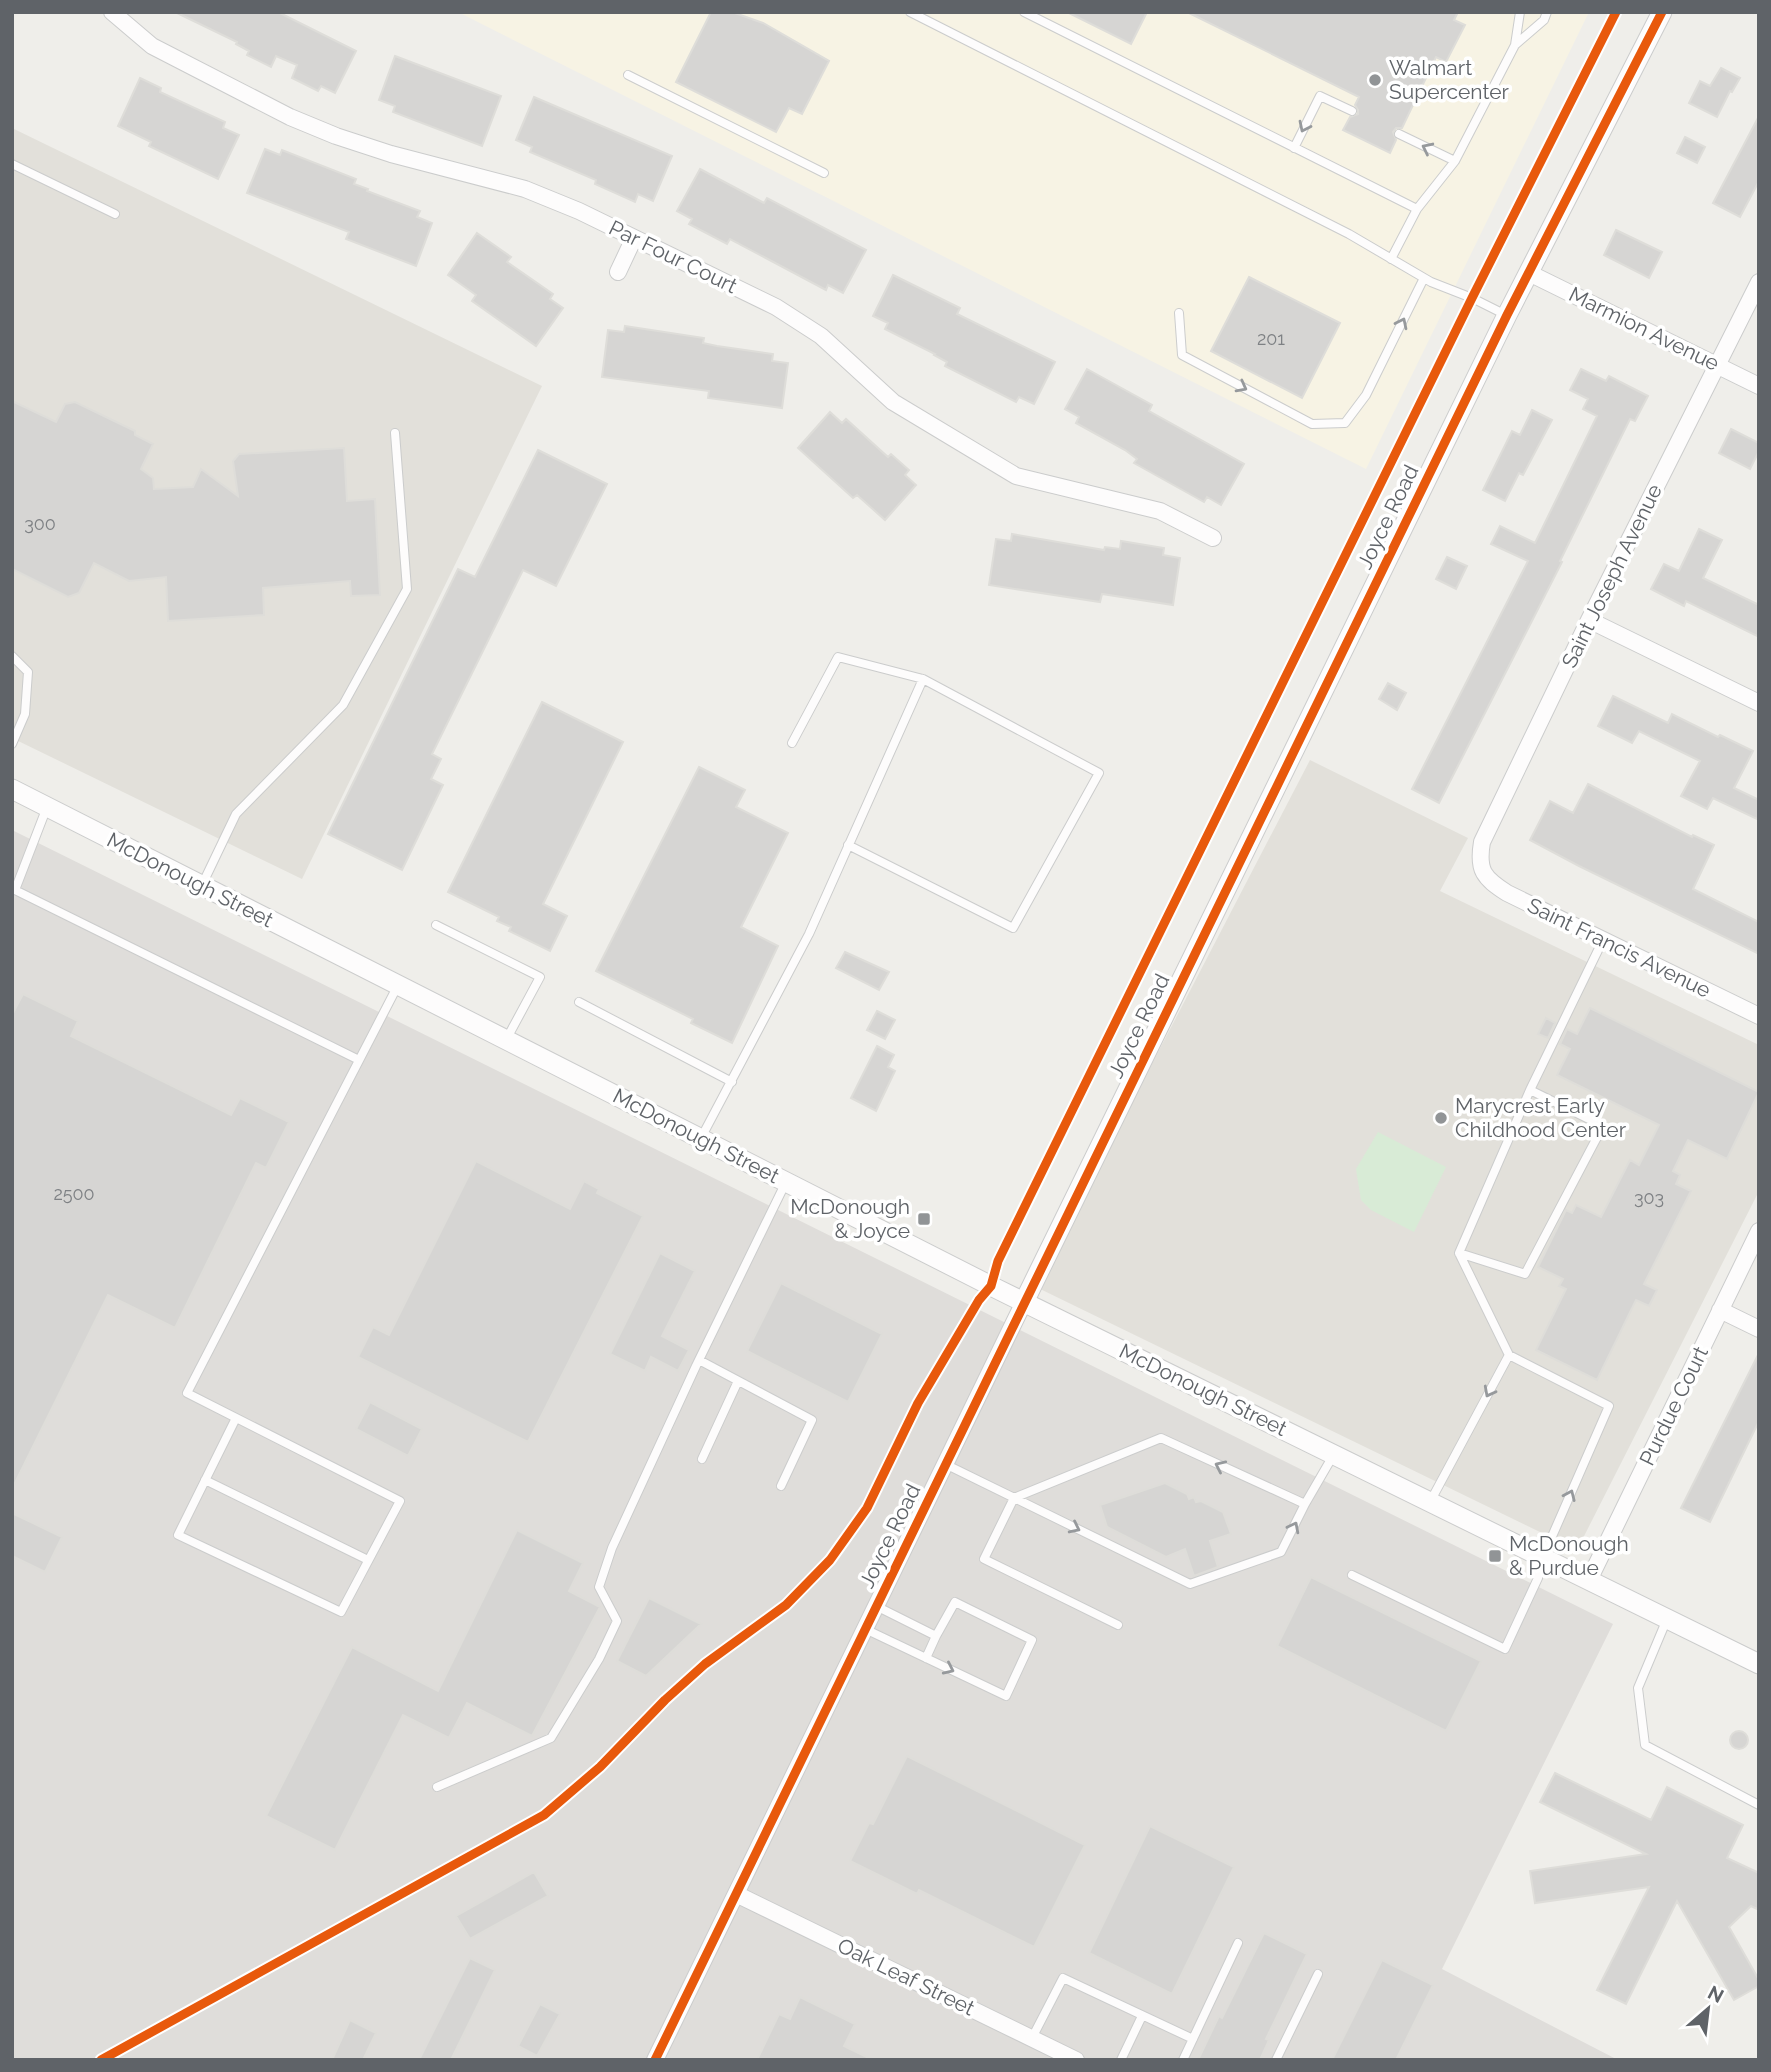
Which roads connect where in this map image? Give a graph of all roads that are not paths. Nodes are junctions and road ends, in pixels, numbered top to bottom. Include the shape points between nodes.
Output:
1 (112, 12) edge
2 (910, 12) edge
3 (1024, 12) edge
4 (1520, 12) edge
5 (1547, 12) edge
6 (1662, 12) edge
7 (1515, 45) junction
8 (628, 75) dead end
9 (1353, 111) dead end
10 (1399, 134) dead end
11 (1294, 148) junction
12 (1455, 161) junction
13 (12, 164) edge
14 (824, 173) dead end
15 (1417, 209) junction
16 (115, 214) dead end
17 (634, 237) junction
18 (1391, 259) junction
19 (618, 272) dead end
20 (1529, 273) junction
21 (1424, 278) junction
22 (1759, 282) edge
23 (1179, 313) dead end
24 (1507, 315) junction
25 (1717, 365) junction
26 (1759, 386) edge
27 (396, 433) dead end
28 (1213, 538) dead end
29 (1589, 620) junction
30 (12, 656) edge
31 (923, 679) junction
32 (1759, 703) edge
33 (792, 743) dead end
34 (12, 744) edge
35 (12, 789) edge
36 (47, 807) junction
37 (848, 845) junction
38 (1483, 874) joint
39 (202, 885) junction
40 (436, 925) dead end
41 (1603, 940) junction
42 (398, 985) junction
43 (579, 1002) dead end
44 (1759, 1016) edge
45 (506, 1040) junction
46 (359, 1060) junction
47 (732, 1082) junction
48 (1530, 1090) junction
49 (701, 1139) junction
50 (786, 1182) junction
51 (1759, 1231) edge
52 (1459, 1253) junction
53 (1024, 1302) junction
54 (1720, 1310) junction
55 (1759, 1329) edge
56 (1508, 1355) junction
57 (699, 1360) junction
58 (738, 1381) junction
59 (236, 1418) junction
60 (1334, 1454) junction
61 (702, 1459) dead end
62 (945, 1464) junction
63 (205, 1480) junction
64 (781, 1486) dead end
65 (1014, 1498) junction
66 (1430, 1502) junction
67 (1305, 1504) junction
68 (1543, 1557) junction
69 (368, 1560) junction
70 (1352, 1575) dead end
71 (1589, 1580) junction
72 (876, 1606) junction
73 (1667, 1619) junction
74 (1118, 1625) dead end
75 (865, 1629) junction
76 (936, 1636) junction
77 (926, 1658) junction
78 (1759, 1664) edge
79 (437, 1787) dead end
80 (1759, 1805) edge
81 (736, 1894) junction
82 (1238, 1943) dead end
83 (1318, 1975) dead end
84 (1142, 2016) junction
85 (1032, 2038) junction
86 (1193, 2039) junction
87 (655, 2060) edge
88 (1076, 2060) edge
89 (1121, 2060) edge
90 (1183, 2060) edge
91 (1276, 2060) edge

1 - 17 street, Par Four Court via 152,46 290,117 391,154 525,189
2 - 18 lane
3 - 11 lane
4 - 7 lane
5 - 7 lane
6 - 20 street, Joyce Road
7 - 12 lane
8 - 14 lane
9 -> 11 lane via 1320,96
12 -> 10 lane
11 - 15 lane
12 - 15 lane
13 - 16 lane
15 - 18 lane
17 - 19 street
17 - 28 street, Par Four Court via 797,319 894,402 1016,476 1160,511
18 - 21 lane
20 - 24 street, Joyce Road
20 - 25 street, Marmion Avenue
23 -> 21 lane via 1182,355 1312,424 1345,423 1366,396
21 - 24 lane
22 - 25 street, Saint Joseph Avenue
24 - 53 street, Joyce Road
25 - 26 street, Marmion Avenue
25 - 29 street, Saint Joseph Avenue
27 - 39 lane via 407,589 343,705 236,814
29 - 32 street
29 - 38 street, Saint Joseph Avenue via 1482,842 1479,859
30 - 34 lane via 28,672 25,714
31 - 33 lane via 838,657
31 - 37 lane
31 - 37 lane via 1099,773 1013,928
35 - 36 street, McDonough Street
36 - 39 street, McDonough Street
36 - 46 lane via 15,890
37 - 47 lane via 809,934
38 - 41 street, Saint Francis Avenue via 1507,893
39 - 42 street, McDonough Street
40 - 45 lane via 540,977
41 - 44 street, Saint Francis Avenue
41 - 48 lane
42 - 45 street, McDonough Street
42 - 46 lane
43 - 47 lane
45 - 49 street, McDonough Street
46 - 59 lane via 187,1393
47 - 49 lane
48 - 52 lane
48 - 52 lane via 1603,1126 1525,1275
49 - 50 street, McDonough Street
50 - 53 street, McDonough Street
50 - 57 lane
51 - 54 street, Purdue Court
52 - 56 lane
53 - 60 street, McDonough Street
53 - 62 street, Joyce Road
54 - 55 street
54 - 71 street, Purdue Court
56 -> 66 lane
68 -> 56 lane via 1609,1406
57 - 58 lane
57 - 79 lane via 598,1587 617,1620 551,1738
58 - 61 lane
58 - 64 lane via 813,1420
59 - 63 lane
59 - 69 lane via 400,1501
60 - 66 street, McDonough Street
60 - 67 lane
62 - 65 lane
62 - 72 street, Joyce Road
63 - 69 lane
63 - 69 lane via 178,1535 341,1612
67 -> 65 lane via 1161,1438
65 -> 67 lane via 1190,1584 1281,1552
65 - 74 lane via 984,1559
66 - 68 street, McDonough Street
68 - 70 lane via 1505,1649
68 - 71 street, McDonough Street
71 - 73 street, McDonough Street
72 - 75 street, Joyce Road
72 - 76 lane
73 - 78 street, McDonough Street
73 - 80 lane via 1638,1688 1645,1745
75 - 77 lane
75 - 81 street, Joyce Road
76 - 77 lane
77 -> 76 lane via 1006,1696 1032,1640 955,1602
81 - 85 street, Oak Leaf Street
81 - 87 street, Joyce Road
82 - 86 lane
83 - 91 lane
84 - 85 lane via 1063,1978
84 - 86 lane
84 - 89 lane
85 - 88 street, Oak Leaf Street
86 - 90 lane

